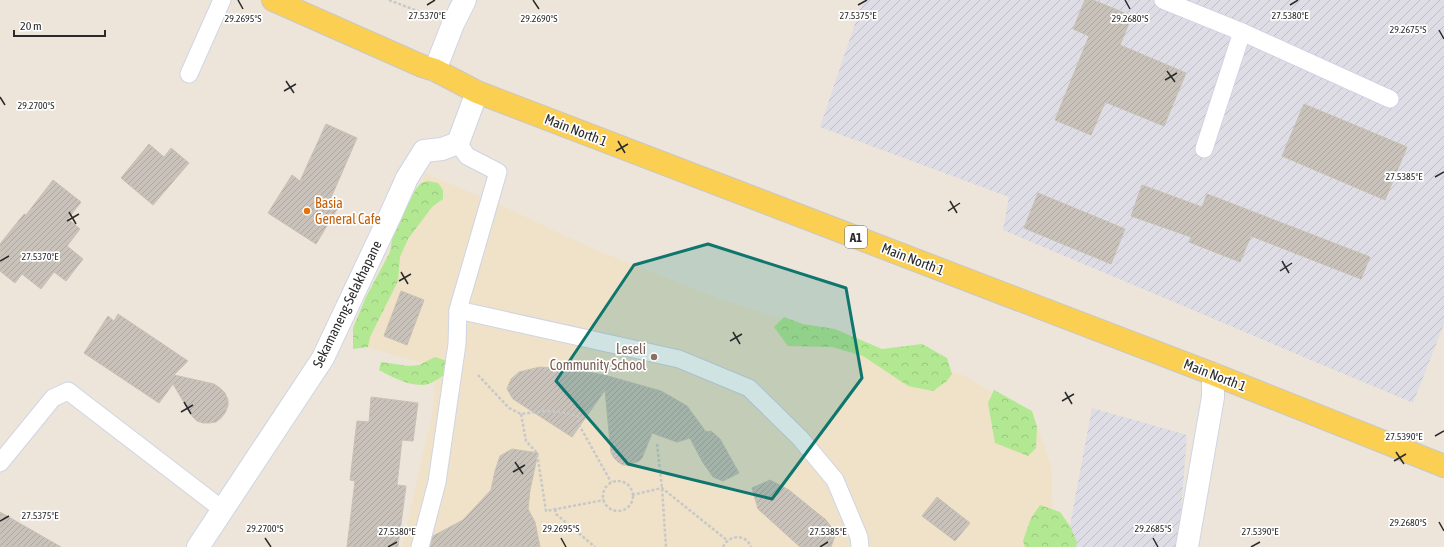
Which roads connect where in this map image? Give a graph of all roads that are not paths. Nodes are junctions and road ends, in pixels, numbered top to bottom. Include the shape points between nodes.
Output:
1 (222, 0) edge
2 (273, 0) edge
3 (465, 0) edge
4 (1163, 0) edge
5 (1242, 32) junction
6 (435, 70) junction
7 (189, 74) dead end
8 (477, 92) junction
9 (1390, 99) dead end
10 (458, 143) junction
11 (1204, 149) dead end
12 (458, 310) junction
13 (1214, 374) junction
14 (0, 463) edge
15 (1444, 466) edge
16 (224, 510) junction
17 (198, 547) edge
18 (420, 547) edge
19 (860, 547) edge
20 (1187, 547) edge

1 - 7 lane
2 - 6 main road, Main North 1 / A1
3 - 6 street
4 - 5 lane
5 - 9 lane
5 - 11 lane
6 - 8 main road, Main North 1 / A1
8 - 10 street
8 - 13 main road, Main North 1 / A1
10 - 12 lane via 467,156 498,172
10 - 16 street, Sekamaneng-Selakhapane via 442,149 424,151 407,178 323,358
12 - 18 lane via 457,344 436,482
12 - 19 lane via 679,359 749,388 800,438 835,480 859,538
13 - 15 main road, Main North 1 / A1
13 - 20 street via 1213,397
14 - 16 lane via 53,398 68,390
16 - 17 street, Sekamaneng-Selakhapane

